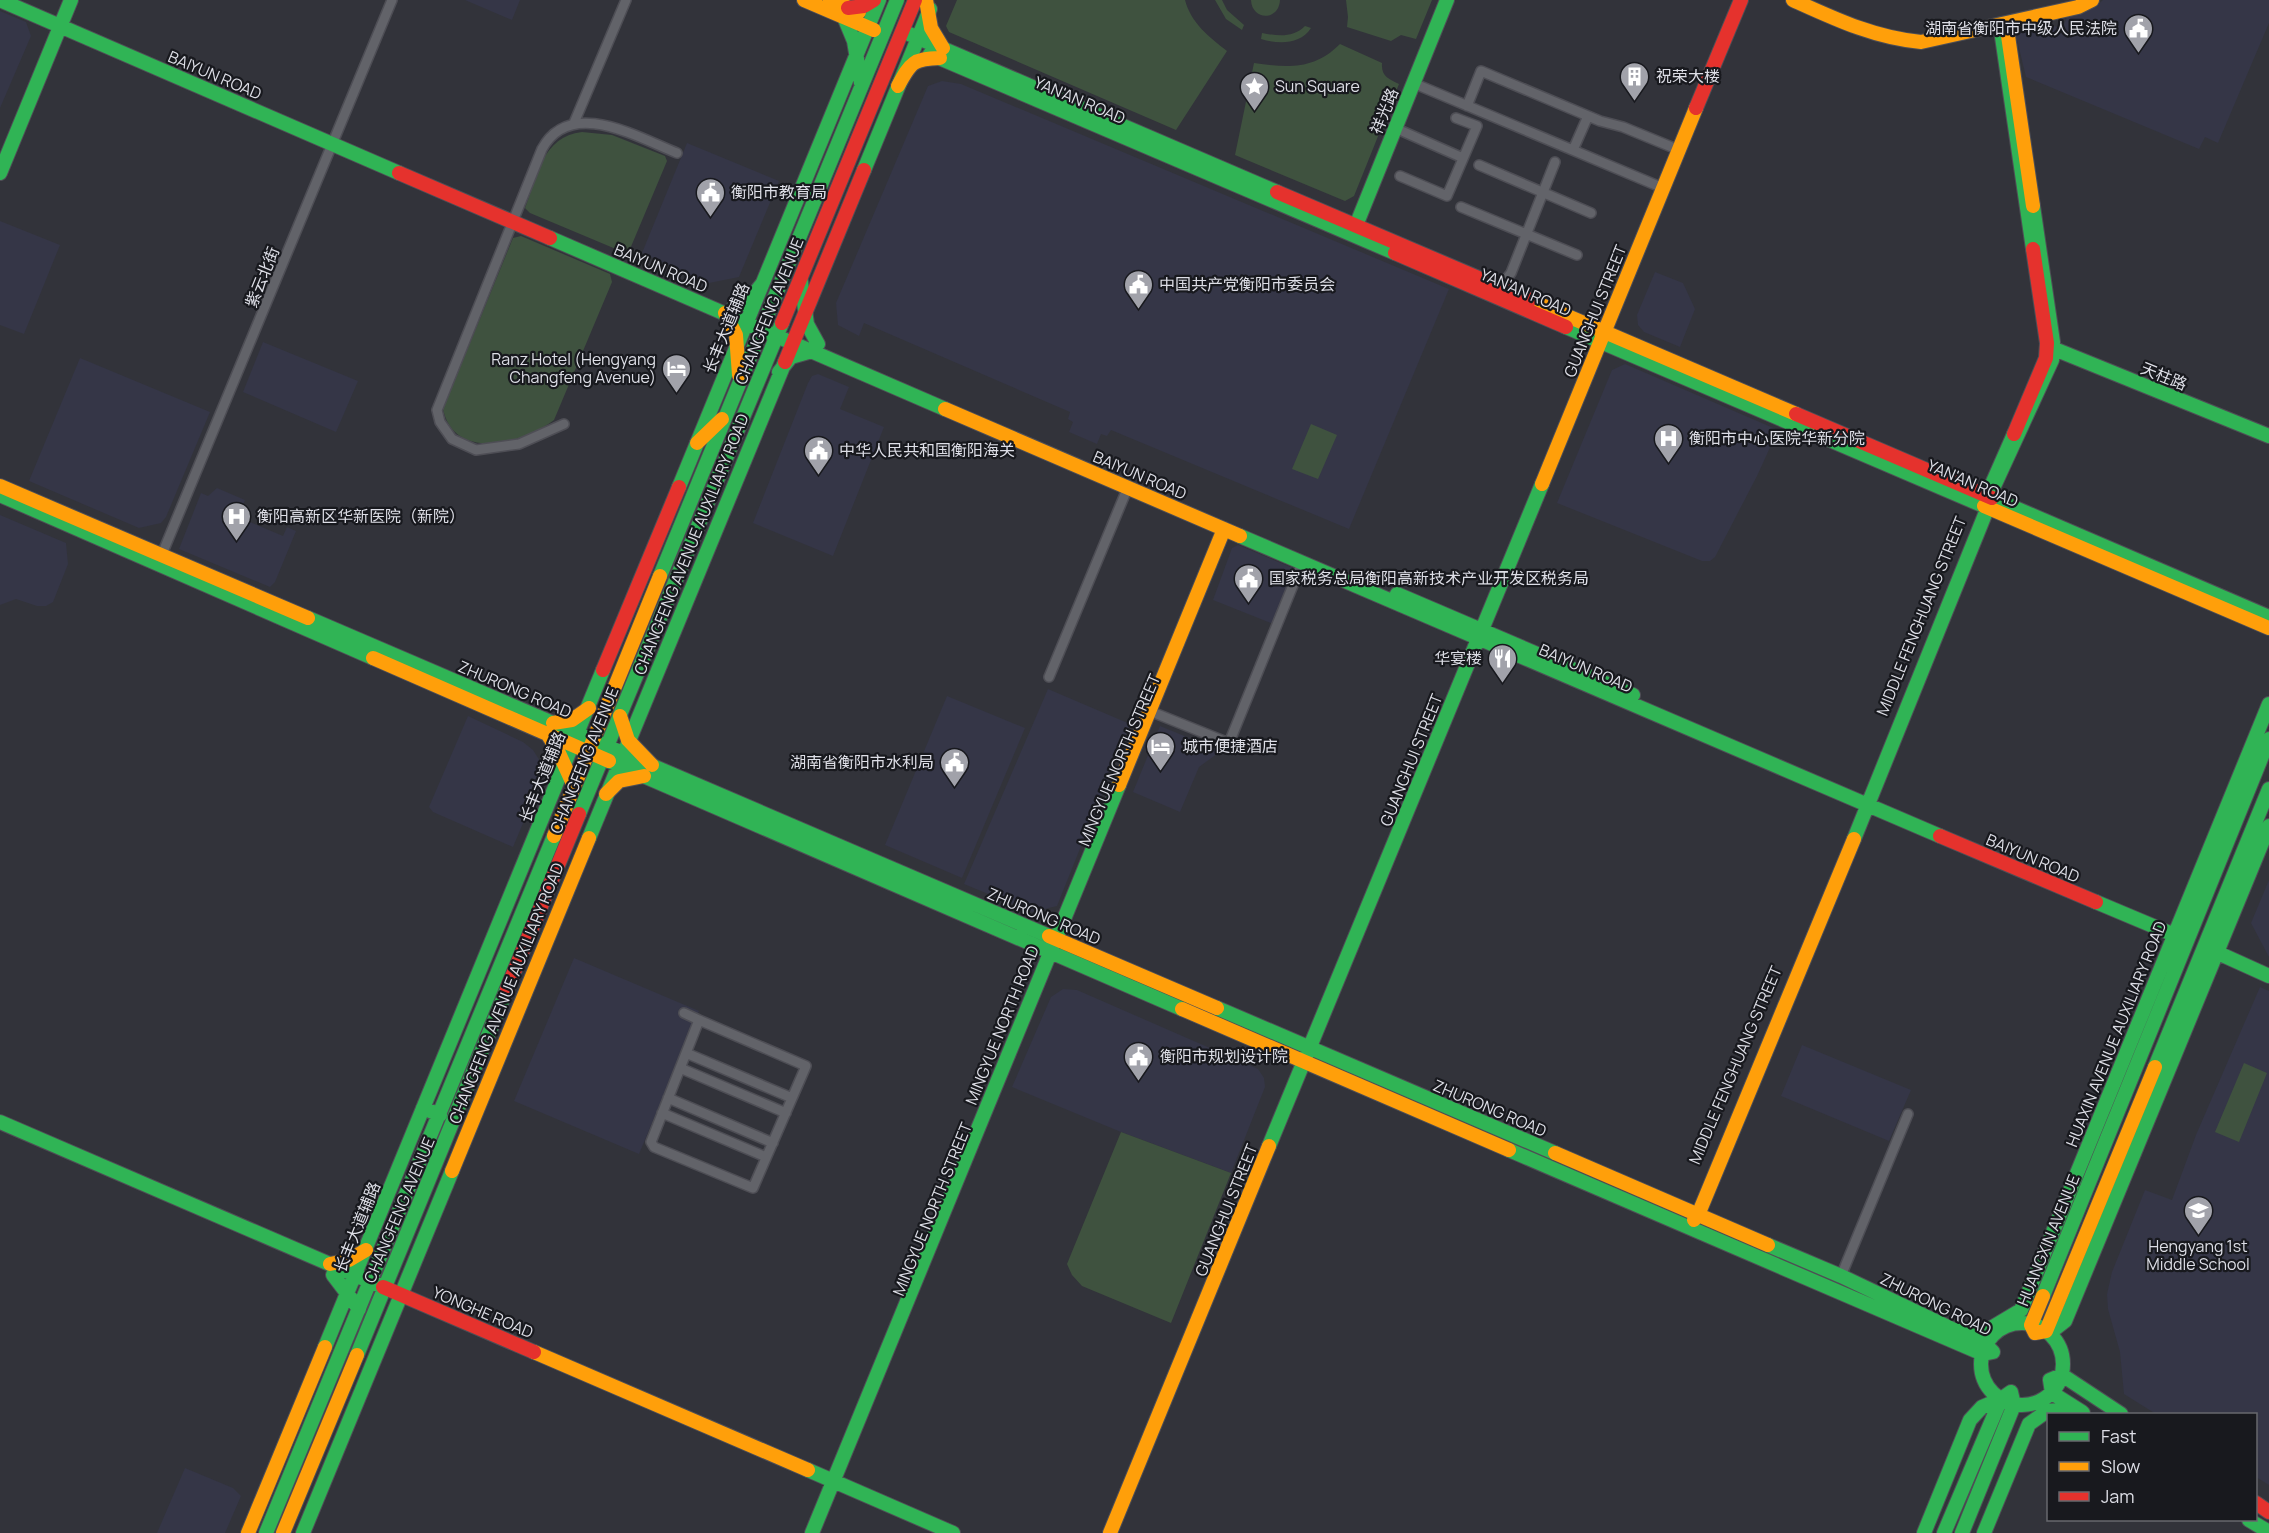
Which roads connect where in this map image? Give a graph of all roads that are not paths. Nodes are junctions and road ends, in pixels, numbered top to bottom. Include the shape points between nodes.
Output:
1 (0, 0) edge
2 (17, 0) edge
3 (64, 0) edge
4 (71, 0) edge
5 (392, 0) edge
6 (626, 0) edge
7 (804, 0) edge
8 (830, 0) edge
9 (876, 0) edge
10 (897, 0) edge
11 (915, 0) edge
12 (926, 0) edge
13 (933, 0) edge
14 (1447, 0) edge
15 (1741, 0) edge
16 (1748, 0) edge
17 (1792, 0) edge
18 (2092, 0) edge
19 (846, 13) junction
20 (927, 15) junction
21 (58, 22) junction
22 (869, 22) junction
23 (2003, 24) junction
24 (885, 29) junction
25 (900, 36) junction
26 (916, 42) junction
27 (858, 50) junction
28 (942, 53) junction
29 (1413, 83) junction
30 (898, 86) junction
31 (861, 87) junction
32 (1467, 106) junction
33 (1588, 116) junction
34 (1456, 118) dead end
35 (574, 123) junction
36 (1395, 128) junction
37 (334, 141) junction
38 (1573, 150) junction
39 (1679, 150) junction
40 (677, 153) dead end
41 (0, 155) edge
42 (1463, 158) junction
43 (1555, 162) dead end
44 (1479, 165) dead end
45 (0, 173) edge
46 (1400, 176) dead end
47 (1663, 188) junction
48 (1543, 192) junction
49 (1461, 207) dead end
50 (1591, 213) dead end
51 (514, 218) junction
52 (1354, 230) junction
53 (1526, 234) junction
54 (1576, 255) dead end
55 (800, 279) junction
56 (762, 284) junction
57 (1500, 287) junction
58 (729, 310) junction
59 (804, 313) junction
60 (748, 319) junction
61 (763, 325) junction
62 (779, 332) junction
63 (793, 338) junction
64 (1605, 338) junction
65 (738, 344) junction
66 (2050, 347) junction
67 (815, 348) junction
68 (779, 372) junction
69 (739, 383) junction
70 (726, 415) junction
71 (564, 424) dead end
72 (2269, 436) edge
73 (697, 443) junction
74 (0, 486) edge
75 (1128, 487) junction
76 (0, 495) edge
77 (1987, 502) junction
78 (1228, 531) junction
79 (160, 560) junction
80 (1302, 563) junction
81 (2269, 617) edge
82 (2269, 628) edge
83 (1483, 636) junction
84 (1049, 677) dead end
85 (2269, 704) edge
86 (589, 708) junction
87 (1157, 714) junction
88 (620, 716) junction
89 (551, 729) junction
90 (2269, 739) edge
91 (575, 740) junction
92 (628, 740) junction
93 (590, 746) junction
94 (605, 752) junction
95 (620, 759) junction
96 (565, 766) junction
97 (648, 771) junction
98 (574, 786) junction
99 (2269, 789) edge
100 (606, 794) junction
101 (1867, 801) junction
102 (2269, 826) edge
103 (2176, 932) junction
104 (2189, 938) junction
105 (1056, 947) junction
106 (2212, 948) junction
107 (2269, 969) edge
108 (2269, 976) edge
109 (485, 1005) junction
110 (499, 1011) junction
111 (684, 1014) dead end
112 (514, 1017) junction
113 (699, 1020) junction
114 (686, 1053) junction
115 (1310, 1056) junction
116 (680, 1068) junction
117 (668, 1098) junction
118 (792, 1098) junction
119 (423, 1108) junction
120 (662, 1113) junction
121 (786, 1113) junction
122 (1908, 1113) dead end
123 (440, 1115) junction
124 (0, 1122) edge
125 (0, 1131) edge
126 (773, 1143) junction
127 (766, 1157) junction
128 (1695, 1213) junction
129 (1689, 1227) junction
130 (366, 1250) junction
131 (331, 1270) junction
132 (1841, 1276) junction
133 (352, 1284) junction
134 (369, 1286) junction
135 (383, 1292) junction
136 (399, 1299) junction
137 (359, 1309) junction
138 (1956, 1330) junction
139 (2037, 1330) junction
140 (1988, 1350) junction
141 (2054, 1383) junction
142 (2009, 1399) junction
143 (2079, 1413) edge
144 (2083, 1413) edge
145 (2119, 1413) edge
146 (834, 1486) junction
147 (2251, 1521) edge
148 (2269, 1532) edge
149 (248, 1533) edge
150 (266, 1533) edge
151 (283, 1533) edge
152 (303, 1533) edge
153 (812, 1533) edge
154 (818, 1533) edge
155 (931, 1533) edge
156 (953, 1533) edge
157 (1110, 1533) edge
158 (1118, 1533) edge
159 (1924, 1533) edge
160 (1944, 1533) edge
161 (1962, 1533) edge
162 (1984, 1533) edge

1 - 21 main road, BAIYUN ROAD
2 - 21 main road, BAIYUN ROAD
3 - 21 main road
4 - 21 main road
5 - 37 street, 紫云北街
6 - 35 street
7 - 19 main road, YAN'AN ROAD
8 - 19 main road, YAN'AN ROAD
9 - 19 main road
9 - 22 main road, 长丰大道辅路
10 - 24 main road, CHANGFENG AVENUE
11 - 25 main road, CHANGFENG AVENUE
12 - 20 main road
13 - 20 main road, CHANGFENG AVENUE AUXILIARY ROAD
14 - 29 main road, 祥光路
15 - 39 main road, GUANGHUI STREET
16 - 64 main road, GUANGHUI STREET
17 - 23 main road via 1872,35 1902,42 1921,42
18 - 23 main road via 2078,7
19 - 22 main road, YAN'AN ROAD
19 - 27 main road
20 - 26 main road, CHANGFENG AVENUE AUXILIARY ROAD
20 - 28 main road
21 - 37 main road, BAIYUN ROAD
21 - 41 main road
21 - 45 main road
22 - 24 main road, YAN'AN ROAD
22 - 27 main road, 长丰大道辅路
23 - 66 main road, MIDDLE FENGHUANG STREET
24 - 25 main road, YAN'AN ROAD
24 - 31 main road, CHANGFENG AVENUE
25 - 26 main road, YAN'AN ROAD
25 - 55 main road, CHANGFENG AVENUE
26 - 28 main road, YAN'AN ROAD
26 - 30 main road, CHANGFENG AVENUE AUXILIARY ROAD
27 - 31 main road
27 - 56 main road, 长丰大道辅路
28 - 30 main road via 919,59 907,69
28 - 52 main road, YAN'AN ROAD
29 - 32 street
29 - 36 main road, 祥光路
30 - 59 main road, CHANGFENG AVENUE AUXILIARY ROAD
31 - 61 main road, CHANGFENG AVENUE
32 - 33 street via 1481,71
32 - 38 street
33 - 38 street
33 - 39 street
34 - 42 street via 1477,126
35 - 40 street via 615,128
35 - 51 street via 546,141
36 - 42 street
36 - 52 main road, 祥光路
37 - 51 main road, BAIYUN ROAD
37 - 79 street, 紫云北街
38 - 47 street
39 - 47 main road, GUANGHUI STREET
42 - 46 street via 1447,196
43 - 48 street
44 - 48 street
47 - 64 main road, GUANGHUI STREET
48 - 50 street
48 - 53 street
49 - 53 street
51 - 58 main road, BAIYUN ROAD
51 - 71 street via 437,410 440,422 452,438 476,450 519,444
52 - 57 main road, YAN'AN ROAD
52 - 64 main road, YAN'AN ROAD
53 - 54 street
53 - 57 street
55 - 59 main road
55 - 62 main road, CHANGFENG AVENUE
56 - 58 main road via 745,304
56 - 60 main road, 长丰大道辅路
57 - 64 main road, YAN'AN ROAD
58 - 60 main road, BAIYUN ROAD
58 - 65 main road
59 - 63 main road, CHANGFENG AVENUE AUXILIARY ROAD
59 - 67 main road
60 - 61 main road, BAIYUN ROAD
60 - 65 main road, 长丰大道辅路
61 - 62 main road, BAIYUN ROAD
61 - 69 main road, CHANGFENG AVENUE
62 - 63 main road, BAIYUN ROAD
62 - 88 main road, CHANGFENG AVENUE
63 - 67 main road, BAIYUN ROAD
63 - 68 main road, CHANGFENG AVENUE AUXILIARY ROAD
64 - 77 main road, YAN'AN ROAD
64 - 83 main road, GUANGHUI STREET
65 - 69 main road
65 - 73 main road, 长丰大道辅路
66 - 72 main road, 天柱路
66 - 77 main road, MIDDLE FENGHUANG STREET
67 - 68 main road via 791,357
67 - 75 main road, BAIYUN ROAD
67 - 83 main road, BAIYUN ROAD
68 - 92 main road, CHANGFENG AVENUE AUXILIARY ROAD
69 - 70 main road, CHANGFENG AVENUE
70 - 73 main road
70 - 93 main road, CHANGFENG AVENUE
73 - 86 main road, 长丰大道辅路
74 - 79 main road, ZHURONG ROAD
75 - 78 main road, BAIYUN ROAD
75 - 84 street
76 - 79 main road, ZHURONG ROAD
77 - 81 main road, YAN'AN ROAD
77 - 82 main road, YAN'AN ROAD
77 - 101 main road, MIDDLE FENGHUANG STREET
78 - 80 main road, BAIYUN ROAD
78 - 87 main road, MINGYUE NORTH STREET
78 - 105 main road, MINGYUE NORTH ROAD
79 - 89 main road, ZHURONG ROAD
80 - 83 main road, BAIYUN ROAD
80 - 87 street via 1229,743
83 - 101 main road, BAIYUN ROAD
83 - 115 main road, GUANGHUI STREET
85 - 103 main road, HUAXIN AVENUE AUXILIARY ROAD
86 - 89 main road via 578,718
86 - 91 main road, 长丰大道辅路
87 - 105 main road, MINGYUE NORTH STREET
88 - 92 main road
88 - 94 main road, CHANGFENG AVENUE
89 - 91 main road, ZHURONG ROAD
89 - 96 main road
90 - 104 main road, HUANGXIN AVENUE
91 - 93 main road, ZHURONG ROAD
91 - 96 main road, 长丰大道辅路
92 - 95 main road, CHANGFENG AVENUE AUXILIARY ROAD
92 - 97 main road
93 - 94 main road, ZHURONG ROAD
93 - 98 main road, CHANGFENG AVENUE
94 - 95 main road, ZHURONG ROAD
94 - 110 main road, CHANGFENG AVENUE
95 - 97 main road, ZHURONG ROAD
95 - 100 main road, CHANGFENG AVENUE AUXILIARY ROAD
96 - 98 main road
96 - 119 main road, 长丰大道辅路
97 - 100 main road via 619,781
97 - 105 main road, ZHURONG ROAD
98 - 109 main road, CHANGFENG AVENUE
99 - 106 main road, HUANGXIN AVENUE
100 - 112 main road, CHANGFENG AVENUE AUXILIARY ROAD
101 - 103 main road, BAIYUN ROAD
101 - 128 main road, MIDDLE FENGHUANG STREET
102 - 106 main road
103 - 104 main road, BAIYUN ROAD
103 - 138 main road, HUAXIN AVENUE AUXILIARY ROAD via 2021,1310 1981,1334
104 - 106 main road, BAIYUN ROAD
104 - 139 main road, HUANGXIN AVENUE
105 - 115 main road, ZHURONG ROAD
105 - 146 main road, MINGYUE NORTH ROAD
106 - 107 main road, BAIYUN ROAD
106 - 108 main road, BAIYUN ROAD
106 - 139 main road, HUANGXIN AVENUE
109 - 110 main road
109 - 123 main road, CHANGFENG AVENUE
110 - 112 main road
110 - 135 main road, CHANGFENG AVENUE
111 - 113 street
112 - 136 main road, CHANGFENG AVENUE AUXILIARY ROAD
113 - 114 street
113 - 118 street via 806,1066
114 - 116 street
114 - 118 street
115 - 128 main road, ZHURONG ROAD
115 - 129 main road, ZHURONG ROAD
115 - 157 main road, GUANGHUI STREET
115 - 158 main road, GUANGHUI STREET
116 - 117 street
116 - 121 street
117 - 120 street
117 - 126 street
118 - 121 street
119 - 123 main road
119 - 130 main road, 长丰大道辅路
120 - 127 street
120 - 127 street via 652,1136 654,1147 753,1188
121 - 126 street
122 - 132 street
123 - 134 main road, CHANGFENG AVENUE
124 - 131 main road, YONGHE ROAD
125 - 131 main road, YONGHE ROAD
126 - 127 street
128 - 129 main road, MIDDLE FENGHUANG STREET
128 - 132 main road, ZHURONG ROAD
129 - 140 main road, ZHURONG ROAD
130 - 131 main road
130 - 133 main road, 长丰大道辅路
131 - 133 main road, YONGHE ROAD
131 - 133 main road
132 - 138 main road, ZHURONG ROAD
133 - 134 main road, YONGHE ROAD
133 - 137 main road
133 - 149 main road, 长丰大道辅路
134 - 135 main road, YONGHE ROAD
134 - 137 main road, CHANGFENG AVENUE
135 - 136 main road, YONGHE ROAD
135 - 151 main road, CHANGFENG AVENUE
136 - 146 main road, YONGHE ROAD
136 - 152 main road, CHANGFENG AVENUE AUXILIARY ROAD
137 - 150 main road, CHANGFENG AVENUE
138 - 140 main road, ZHURONG ROAD
139 - 140 main road via 2022,1324 2006,1327 1992,1337
139 - 141 main road via 2054,1356
140 - 142 main road via 1981,1367 1984,1380 1991,1391
141 - 142 main road via 2040,1401 2027,1405
141 - 144 main road
141 - 145 main road
142 - 159 main road via 1982,1407 1970,1420
142 - 160 main road
142 - 161 main road
143 - 162 main road via 2043,1411 2029,1424
146 - 153 main road, MINGYUE NORTH ROAD
146 - 154 main road
146 - 155 main road, YONGHE ROAD
146 - 156 main road, YONGHE ROAD
147 - 148 main road

